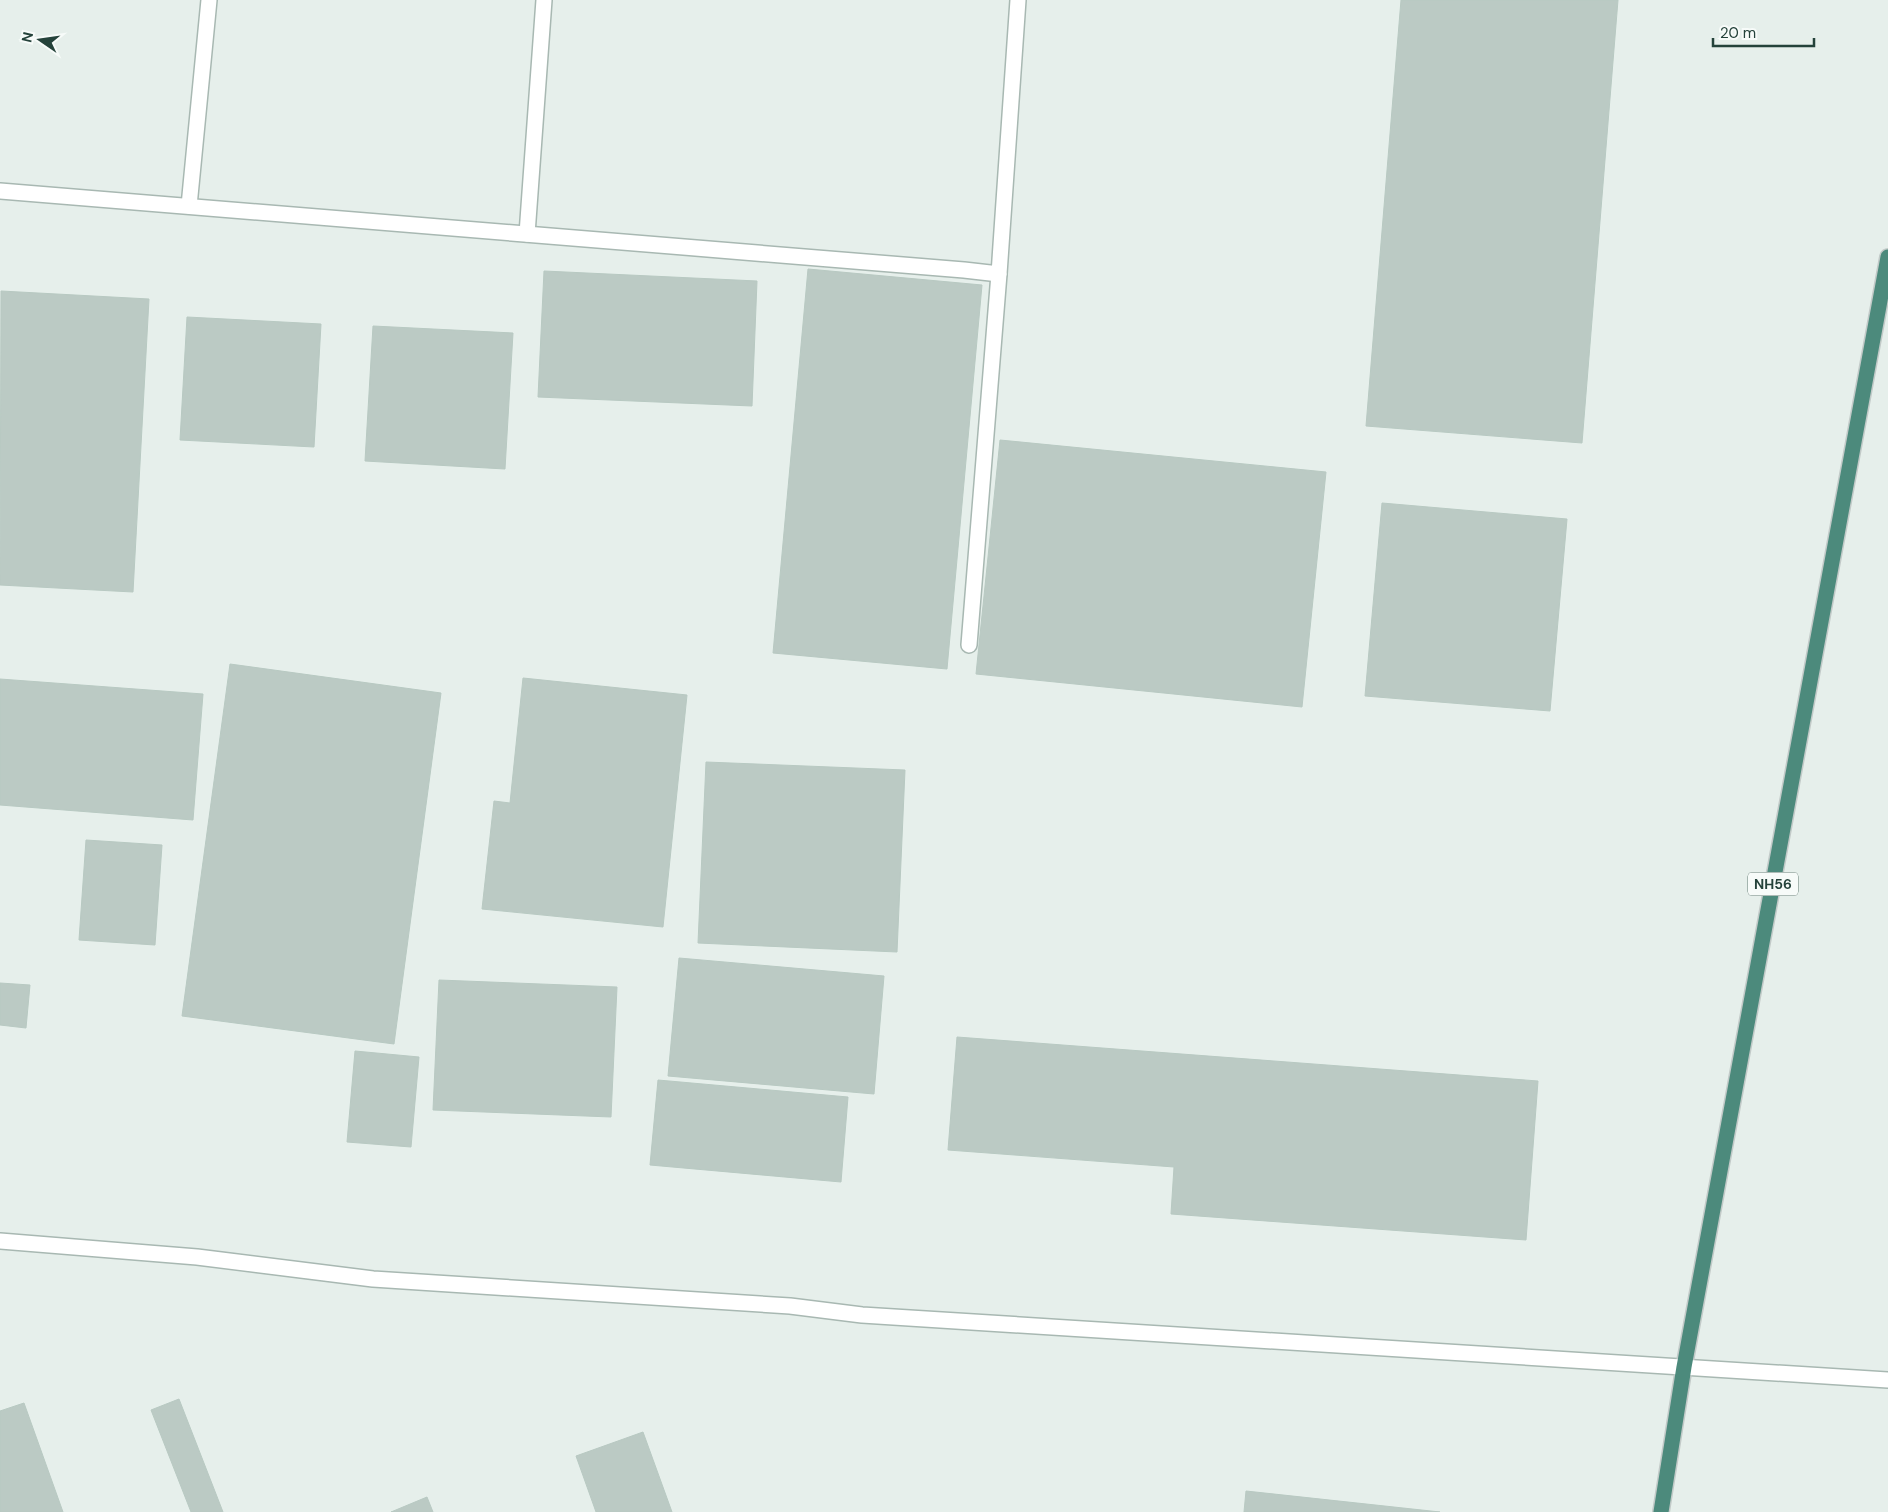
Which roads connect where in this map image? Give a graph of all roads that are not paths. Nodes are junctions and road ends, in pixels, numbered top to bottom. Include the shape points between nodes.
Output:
1 (209, 0) edge
2 (544, 0) edge
3 (1018, 0) edge
4 (0, 191) edge
5 (189, 206) junction
6 (527, 234) junction
7 (1888, 257) edge
8 (999, 274) junction
9 (969, 645) dead end
10 (0, 1241) edge
11 (1684, 1367) junction
12 (1888, 1380) edge
13 (1661, 1512) edge

1 - 5 street
2 - 6 street
3 - 8 street
4 - 5 street
5 - 6 street
6 - 8 street
7 - 11 highway, NH56
8 - 9 street
10 - 11 street via 197,1257 373,1279 780,1306 862,1315
11 - 12 street
11 - 13 highway, NH56

